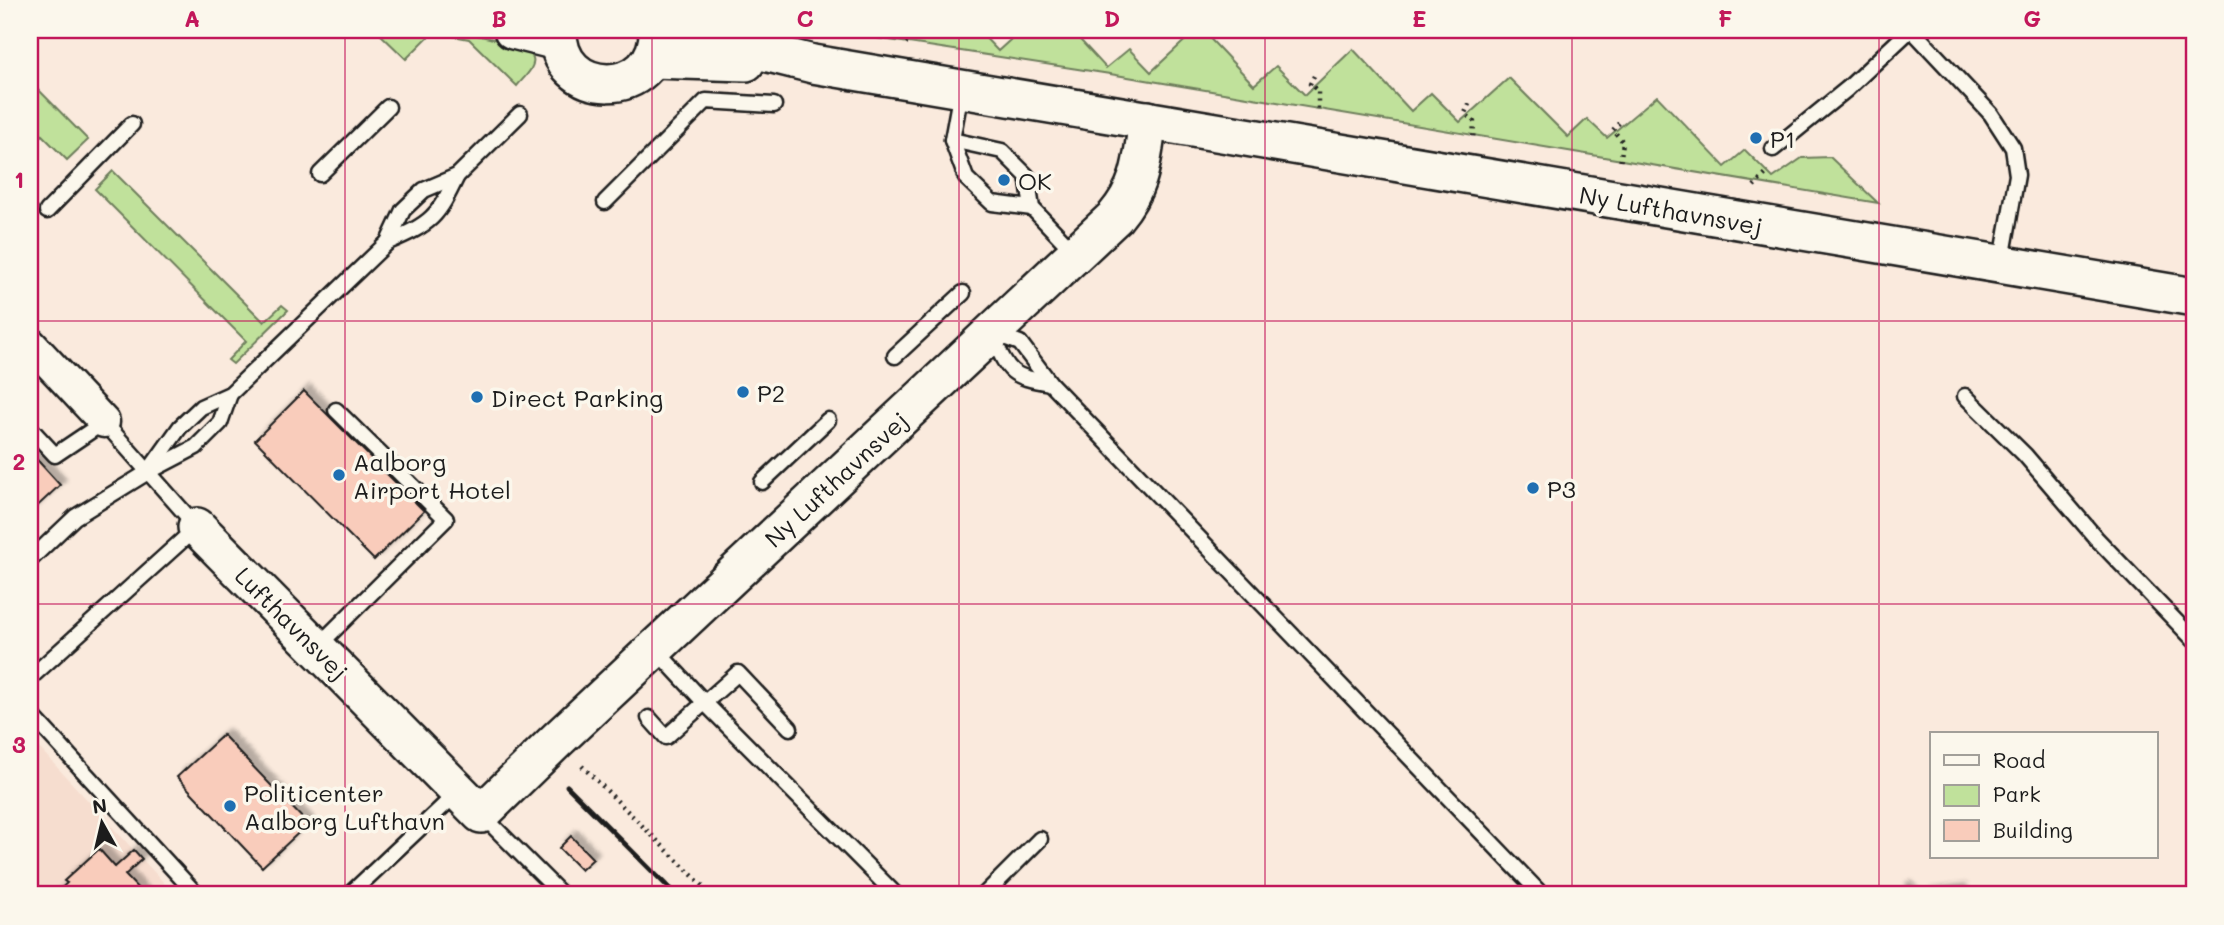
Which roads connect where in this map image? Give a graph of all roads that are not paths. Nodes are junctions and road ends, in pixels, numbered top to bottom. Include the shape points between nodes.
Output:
1 (513, 30) edge
2 (677, 30) edge
3 (1911, 30) edge
4 (558, 35) edge
5 (655, 45) edge
6 (813, 64) junction
7 (961, 89) junction
8 (774, 105) dead end
9 (388, 107) dead end
10 (520, 114) dead end
11 (1148, 120) junction
12 (132, 124) dead end
13 (952, 140) junction
14 (1773, 149) dead end
15 (320, 174) dead end
16 (457, 176) junction
17 (605, 202) dead end
18 (1032, 208) junction
19 (47, 211) dead end
20 (388, 242) junction
21 (1077, 255) junction
22 (2001, 266) junction
23 (963, 293) dead end
24 (2194, 297) edge
25 (992, 333) junction
26 (30, 343) edge
27 (895, 356) dead end
28 (1050, 383) junction
29 (230, 394) junction
30 (1965, 397) dead end
31 (336, 410) dead end
32 (828, 420) dead end
33 (104, 422) junction
34 (30, 428) edge
35 (148, 472) junction
36 (762, 482) dead end
37 (197, 527) junction
38 (30, 560) edge
39 (2194, 640) edge
40 (316, 648) junction
41 (655, 649) junction
42 (30, 678) edge
43 (705, 703) junction
44 (30, 713) edge
45 (649, 718) dead end
46 (790, 728) dead end
47 (470, 803) junction
48 (1040, 839) dead end
49 (197, 895) edge
50 (349, 895) edge
51 (562, 895) edge
52 (896, 895) edge
53 (984, 895) edge
54 (1542, 895) edge

1 - 4 street
2 - 6 street, Ny Lufthavnsvej
3 - 14 lane
3 - 22 lane via 1991,114 2013,148 2017,174
4 - 5 street via 563,57 572,69 597,83 628,80 641,71
5 - 6 street, Ny Lufthavnsvej
6 - 7 street, Ny Lufthavnsvej
7 - 11 street, Ny Lufthavnsvej
7 - 13 lane
8 - 17 lane via 706,101
9 - 15 lane
10 - 16 lane
11 - 21 street, Ny Lufthavnsvej via 1140,173 1130,199
11 - 22 street, Ny Lufthavnsvej
12 - 19 lane
13 - 18 lane via 966,178 992,203
13 - 18 lane via 1002,151 1027,176
16 - 20 lane via 441,208 421,228
16 - 20 lane via 424,190 403,210
18 - 21 lane
20 - 29 lane
21 - 25 street, Ny Lufthavnsvej
22 - 24 street, Ny Lufthavnsvej
23 - 27 lane
25 - 28 lane via 1020,343
25 - 28 lane via 1004,362 1019,377
25 - 41 street, Ny Lufthavnsvej
26 - 33 street, Lufthavnsvej
28 - 54 lane
29 - 35 lane via 201,407 180,427
29 - 35 lane via 220,423 196,447
30 - 39 lane via 2025,455 2096,538
31 - 40 lane via 446,519
32 - 36 lane
33 - 34 lane via 55,455
33 - 35 lane, Lufthavnsvej
35 - 37 lane, Lufthavnsvej
35 - 38 lane via 75,517
37 - 40 street, Lufthavnsvej
37 - 42 lane
40 - 47 street, Lufthavnsvej
41 - 43 lane
41 - 47 street, Ny Lufthavnsvej via 557,740
43 - 45 lane via 666,737
43 - 46 lane via 738,673
43 - 52 lane
44 - 49 lane
47 - 50 lane
47 - 51 lane, Lufthavnsvej
48 - 53 lane

